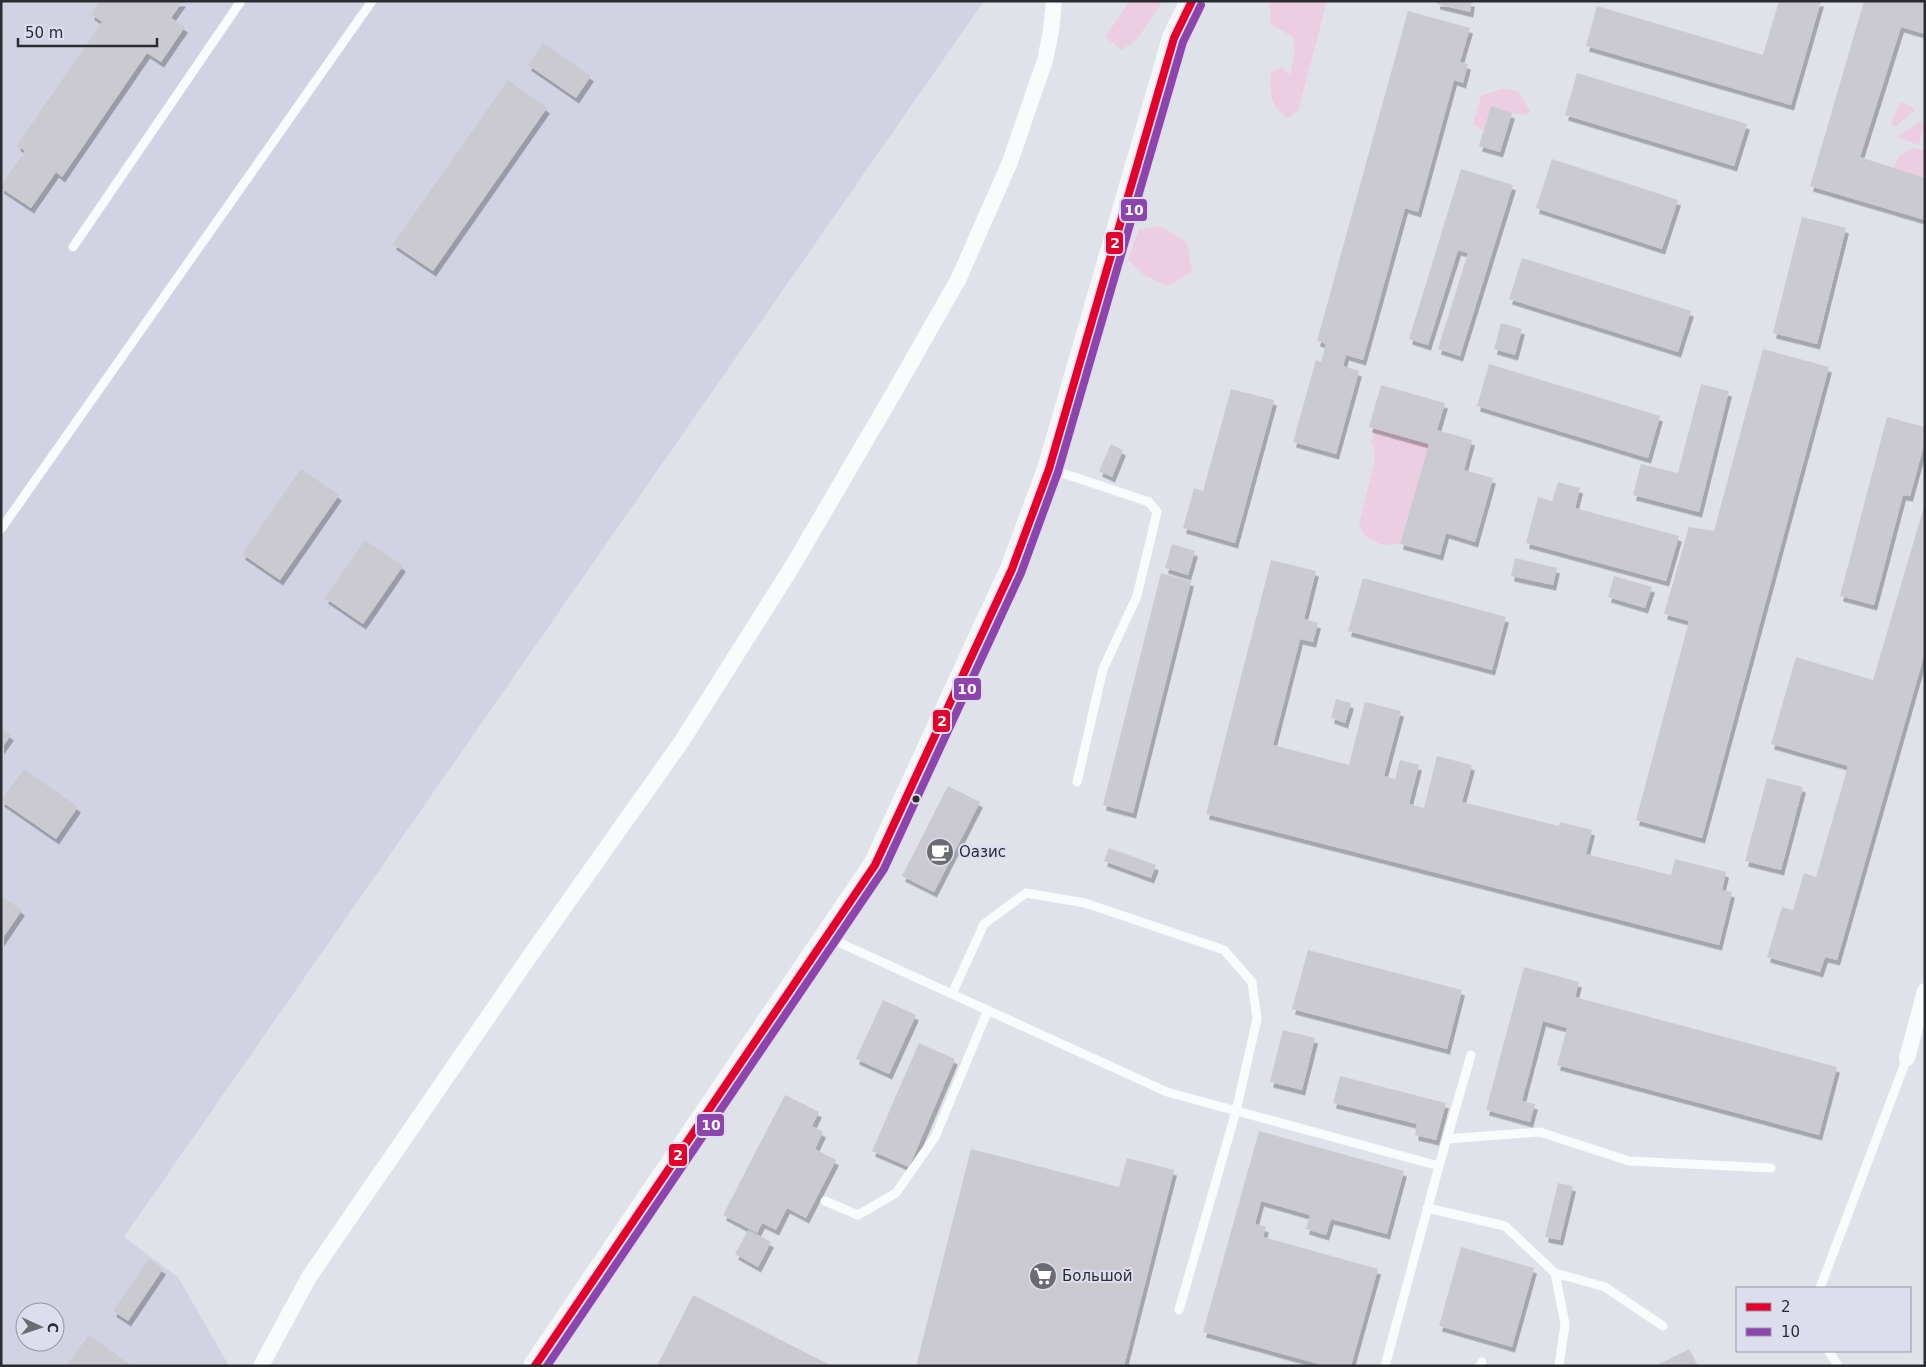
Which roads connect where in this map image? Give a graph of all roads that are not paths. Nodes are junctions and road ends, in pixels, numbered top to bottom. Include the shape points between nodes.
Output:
1 (242, 1) edge
2 (372, 1) edge
3 (1054, 1) edge
4 (1192, 1) edge
5 (73, 246) dead end
6 (1049, 469) junction
7 (1, 529) edge
8 (1077, 782) dead end
9 (826, 937) junction
10 (1925, 991) edge
11 (952, 994) junction
12 (988, 1010) junction
13 (1471, 1055) dead end
14 (1907, 1058) joint
15 (1236, 1111) junction
16 (1447, 1139) junction
17 (1438, 1166) junction
18 (1771, 1168) dead end
19 (825, 1201) dead end
20 (1427, 1208) junction
21 (1555, 1272) junction
22 (1820, 1287) edge
23 (1179, 1310) dead end
24 (1663, 1326) dead end
25 (1829, 1352) edge
26 (261, 1366) edge
27 (534, 1366) edge
28 (1385, 1366) edge
29 (1559, 1366) edge
30 (1838, 1366) edge

1 - 5 lane
2 - 7 lane
3 - 26 street via 1045,60 1010,162 959,278 792,567 682,741 532,952 309,1277
4 - 6 street via 1174,38
6 - 8 lane via 1149,502 1157,512 1137,596 1103,669
6 - 9 street via 1012,569 879,857
9 - 11 lane
9 - 27 street
10 - 14 street
11 - 12 lane
11 - 15 lane via 984,924 1026,893 1085,902 1224,950 1252,982 1257,1020
12 - 15 lane via 1167,1092
12 - 19 lane via 935,1136 896,1193 858,1215
13 - 16 lane
14 - 22 lane
15 - 17 lane
15 - 23 lane
16 - 17 lane
16 - 18 lane via 1540,1132 1630,1161
17 - 20 lane
20 - 21 lane via 1505,1226
20 - 28 lane
21 - 24 lane via 1605,1287
21 - 29 lane via 1565,1324
25 - 30 lane

